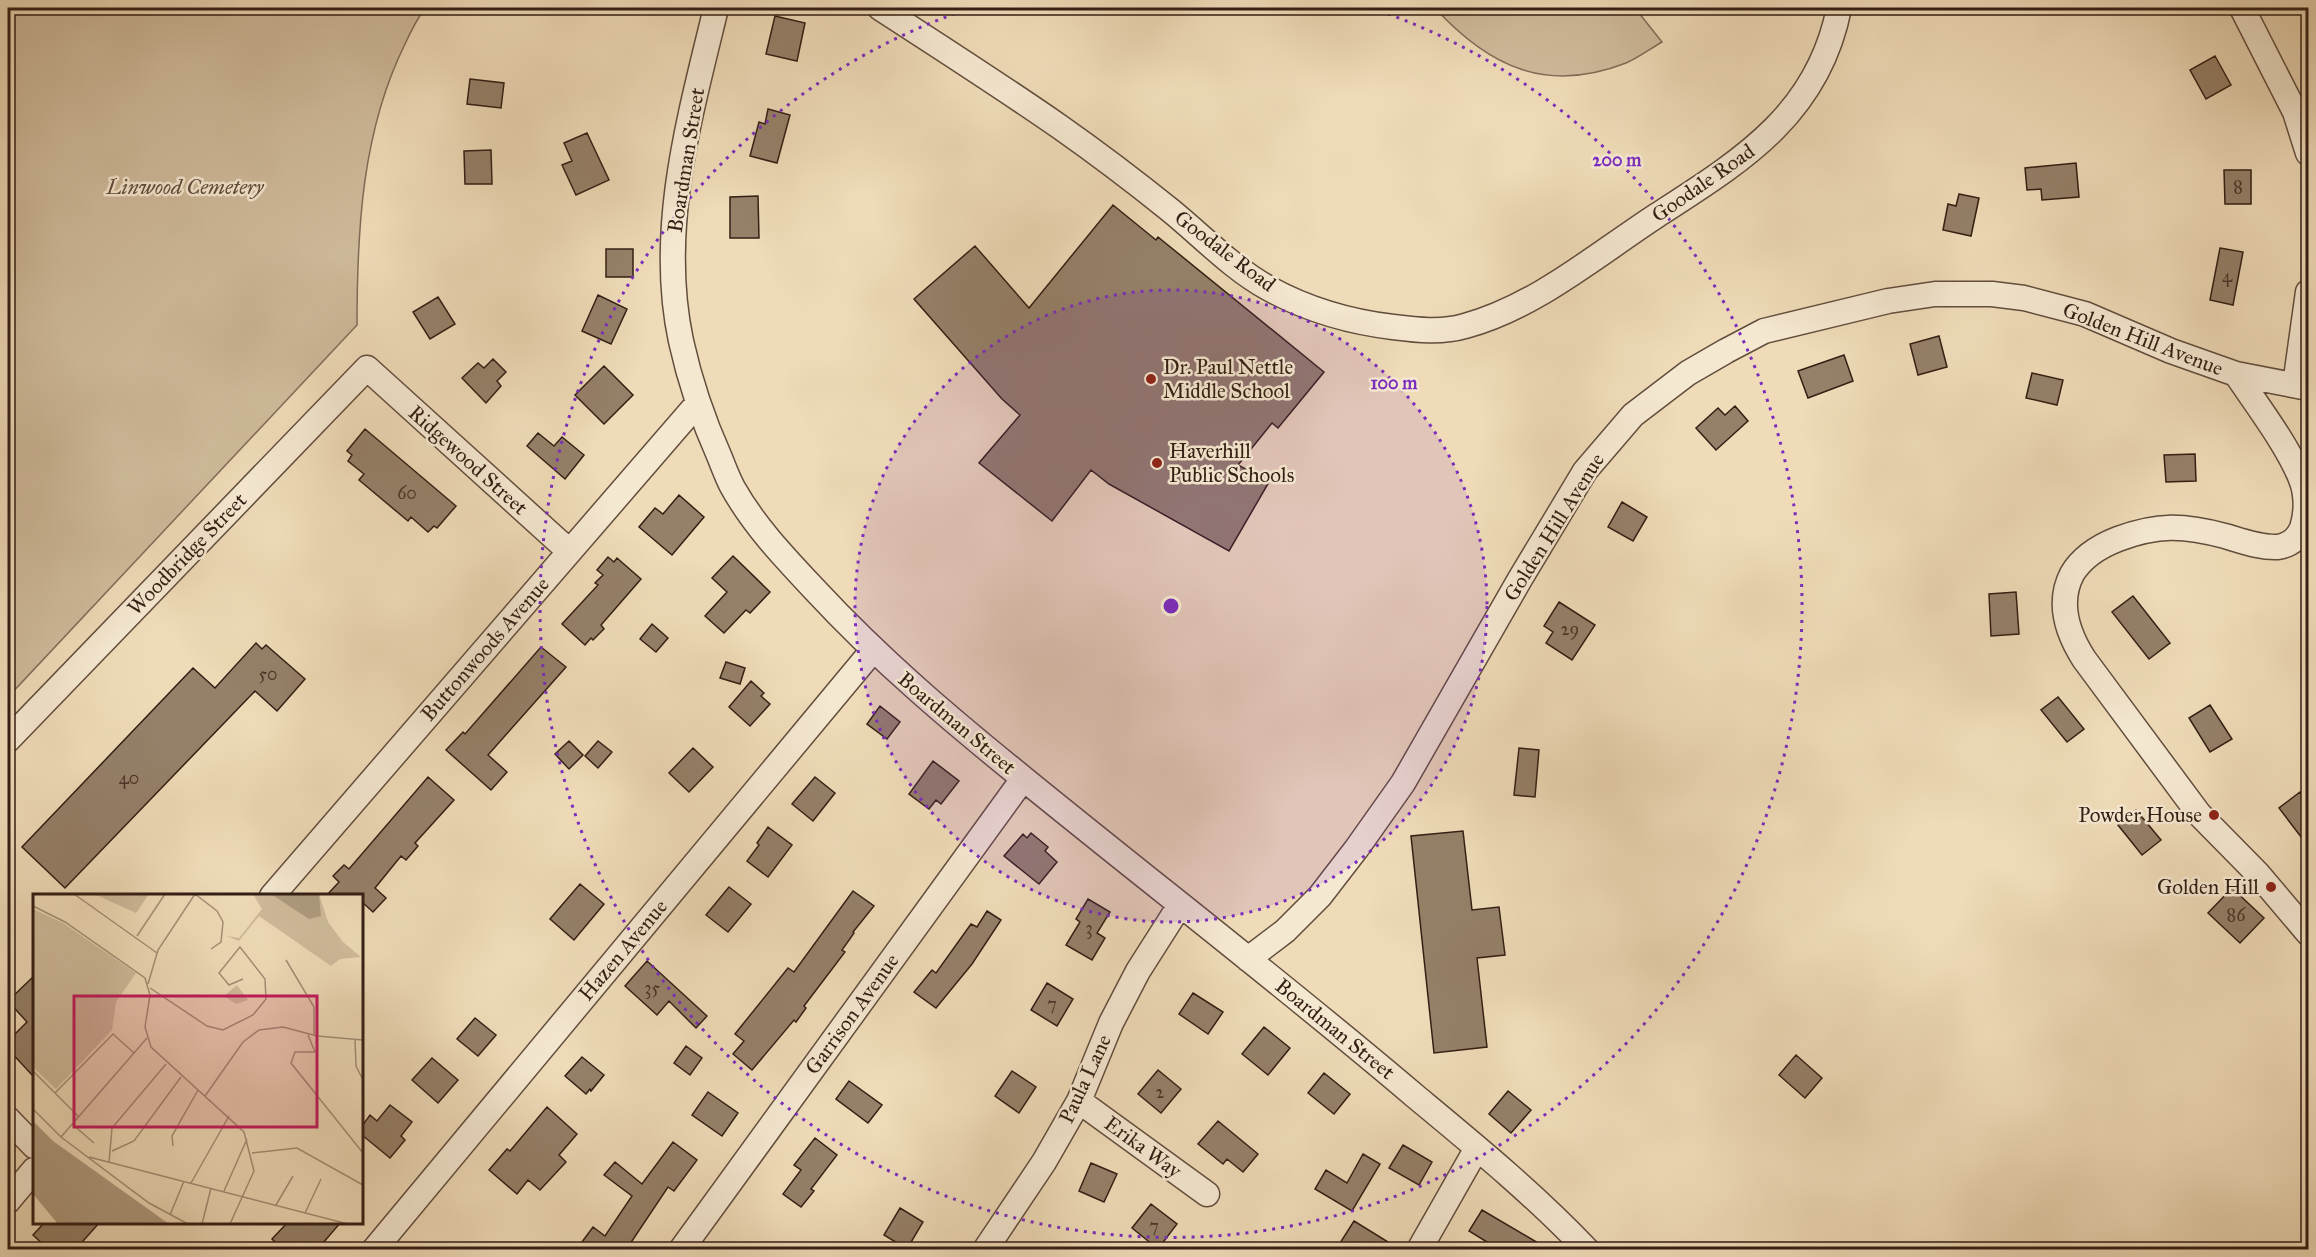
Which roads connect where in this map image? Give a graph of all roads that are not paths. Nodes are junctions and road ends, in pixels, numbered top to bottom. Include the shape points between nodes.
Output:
1 (716, 8) edge
2 (880, 8) edge
3 (1839, 8) edge
4 (2242, 8) edge
5 (2308, 153) edge
6 (2308, 292) edge
7 (367, 368) joint
8 (2236, 374) junction
9 (2302, 386) edge
10 (698, 403) junction
11 (569, 551) junction
12 (873, 650) junction
13 (8, 740) edge
14 (1023, 778) junction
15 (274, 894) edge
16 (1180, 905) junction
17 (2308, 933) edge
18 (1248, 959) junction
19 (1079, 1101) junction
20 (8, 1119) edge
21 (33, 1145) edge
22 (1477, 1148) junction
23 (33, 1171) edge
24 (1207, 1194) dead end
25 (8, 1201) edge
26 (374, 1250) edge
27 (681, 1250) edge
28 (985, 1250) edge
29 (1419, 1250) edge
30 (1587, 1250) edge

1 - 10 street, Boardman Street via 679,172 672,255 680,337
2 - 3 street, Goodale Road via 1060,127 1268,288 1362,323 1426,331 1463,327 1535,298 1704,186 1757,146 1788,117 1815,76 1834,32
4 - 5 street via 2295,112
6 - 9 street
7 - 11 street, Ridgewood Street
7 - 13 street, Woodbridge Street
8 - 9 street, Golden Hill Avenue
8 - 17 street via 2301,480 2306,514 2300,534 2291,543 2267,547 2197,530 2157,527 2135,532 2090,554 2077,566 2069,580 2064,607 2073,642 2084,659 2199,814
8 - 18 street, Golden Hill Avenue via 2085,314 1992,294 1935,294 1805,320 1764,331 1688,373 1633,416 1586,471 1403,783 1358,848 1320,896 1285,931
10 - 11 street, Buttonwoods Avenue
10 - 12 street, Boardman Street via 733,488 745,506 776,549
11 - 15 street, Buttonwoods Avenue
12 - 14 street, Boardman Street
12 - 26 street, Hazen Avenue
14 - 16 street, Boardman Street
14 - 27 street, Garrison Avenue
16 - 18 street, Boardman Street
16 - 19 street, Paula Lane via 1111,1023
18 - 22 street, Boardman Street
19 - 24 street, Erika Way
19 - 28 street, Paula Lane
20 - 21 street
22 - 29 street
22 - 30 street, Boardman Street
23 - 25 street

